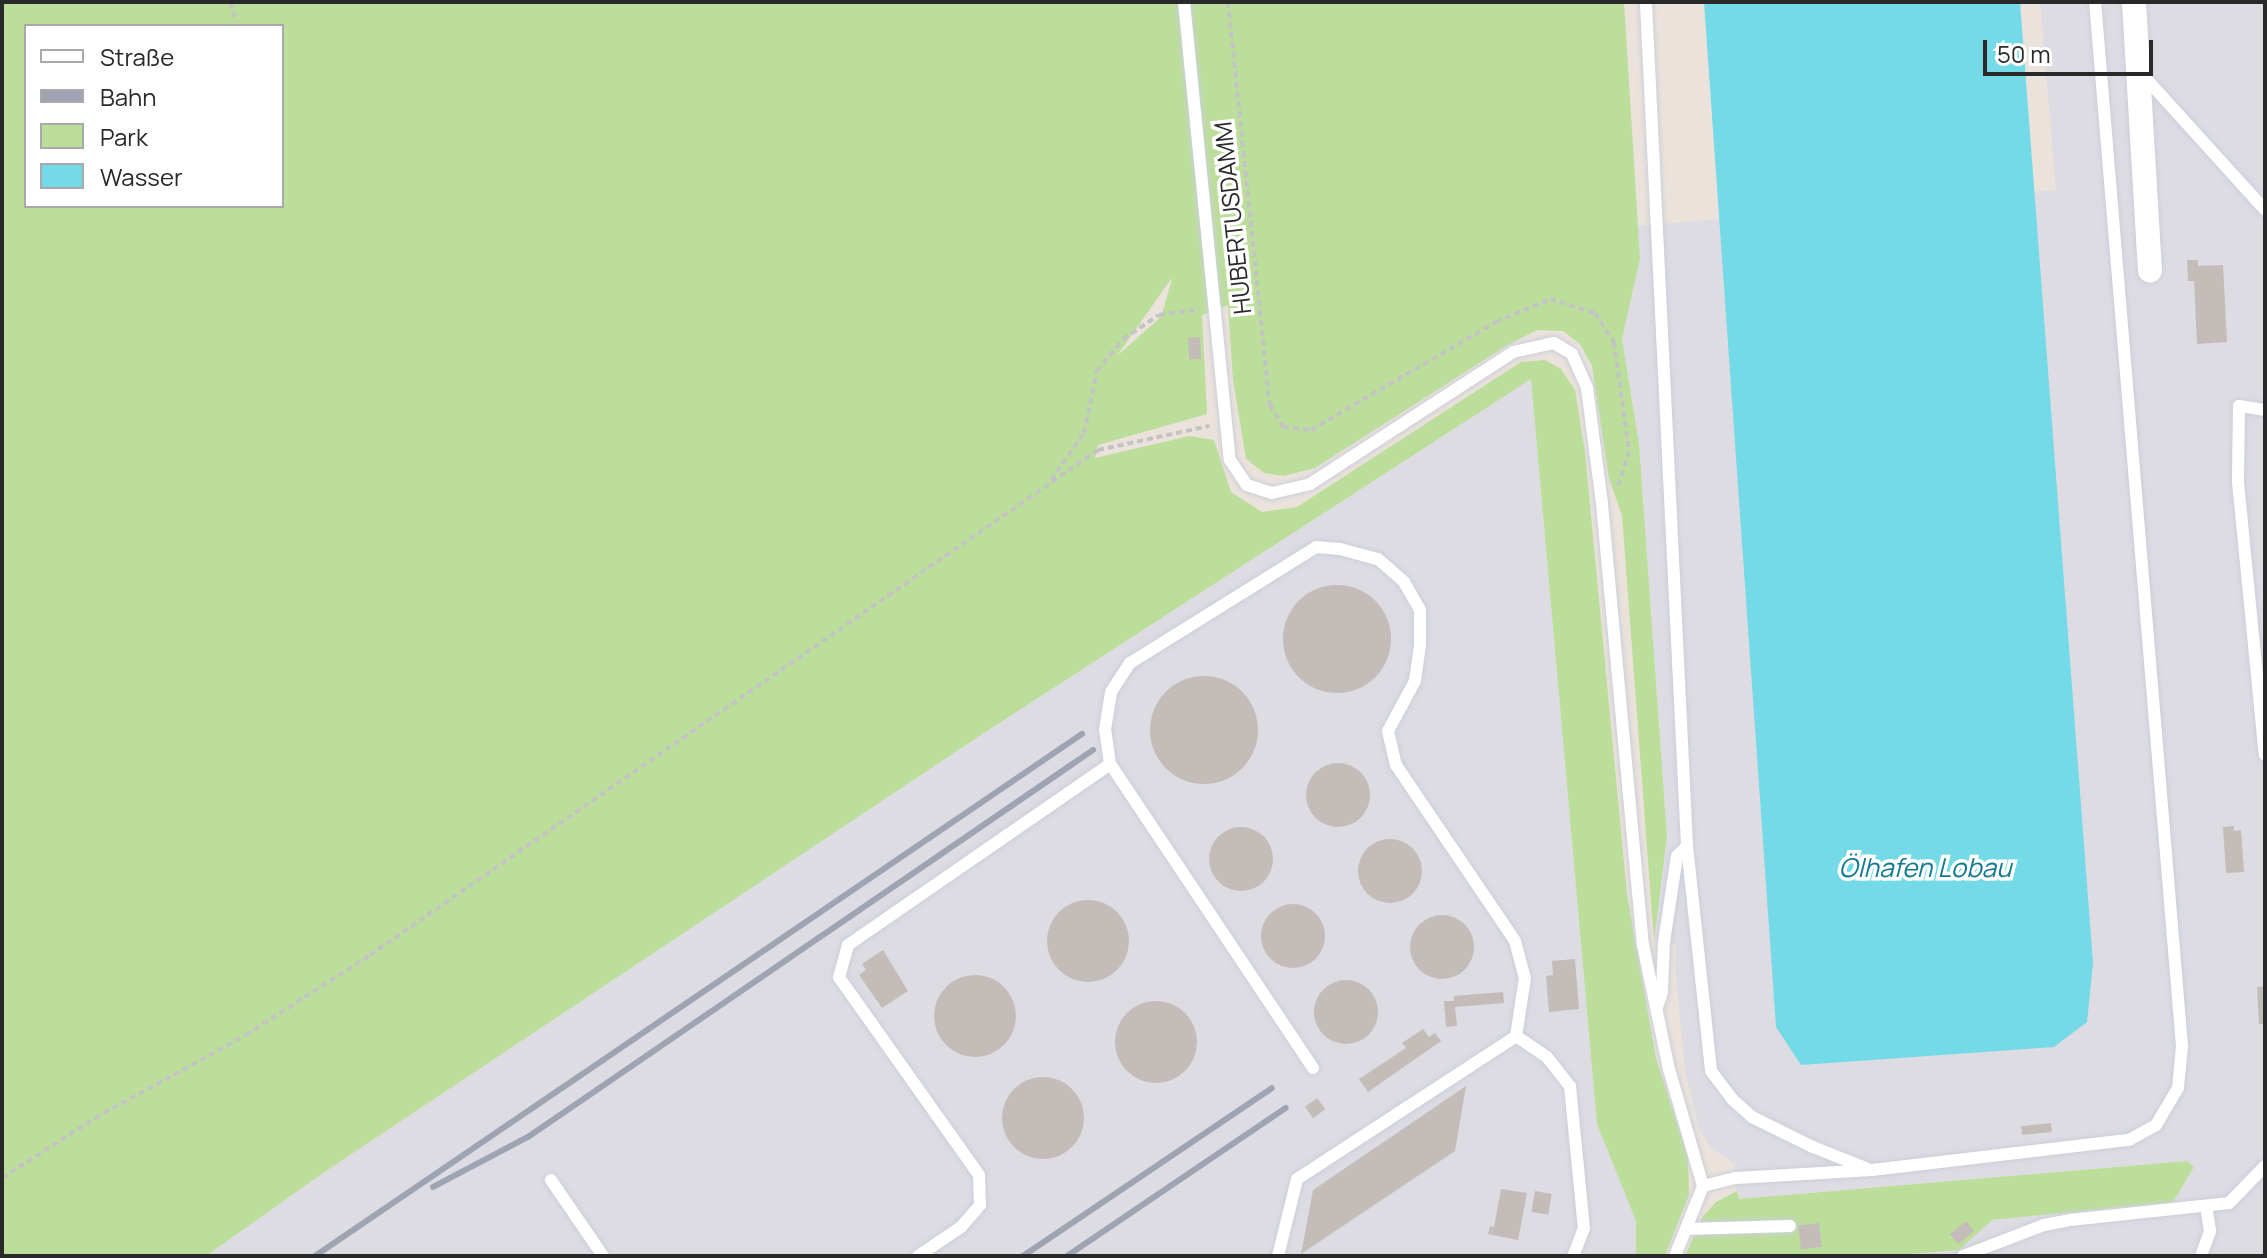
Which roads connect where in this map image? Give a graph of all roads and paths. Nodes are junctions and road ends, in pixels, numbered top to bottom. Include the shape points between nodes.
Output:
1 (230, 2) edge
2 (1184, 2) edge
3 (1228, 2) edge
4 (2095, 2) edge
5 (2134, 2) edge
6 (1646, 4) dead end
7 (236, 22) dead end
8 (2137, 69) junction
9 (2265, 210) edge
10 (2150, 271) dead end
11 (1216, 307) junction
12 (2265, 410) edge
13 (1283, 427) dead end
14 (1227, 429) junction
15 (1049, 482) junction
16 (2265, 755) edge
17 (1110, 764) junction
18 (1687, 846) junction
19 (1656, 1010) junction
20 (1516, 1036) junction
21 (1313, 1068) dead end
22 (2265, 1166) edge
23 (1872, 1170) junction
24 (2, 1178) edge
25 (551, 1180) dead end
26 (1703, 1186) junction
27 (2206, 1206) junction
28 (1790, 1226) dead end
29 (1686, 1229) junction
30 (603, 1256) edge
31 (918, 1256) edge
32 (1278, 1256) edge
33 (1573, 1256) edge
34 (1675, 1256) edge
35 (1963, 1256) edge
36 (2201, 1256) edge

1 - 7 path
2 - 11 lane
3 - 13 path, HUBERTUSDAMM via 1270,405
4 - 23 lane via 2181,1030 2178,1088 2156,1125 2129,1140
5 - 8 street
6 - 18 lane
8 - 9 lane
8 - 10 street
11 - 14 lane
11 - 15 path via 1159,315 1123,339 1097,371 1084,433
12 - 16 lane via 2239,406 2238,482
14 - 15 path via 1205,426 1098,450
14 - 19 lane via 1230,460 1247,485 1272,493 1310,484 1513,352 1554,343 1572,354 1587,388 1602,504 1639,905
15 - 24 path via 370,955 246,1035 95,1118
17 - 20 lane via 1105,730 1111,692 1130,663 1316,547 1378,559 1404,582 1420,610 1415,681 1388,731 1396,765 1515,941 1525,978
17 - 21 lane
17 - 31 lane via 848,945 839,977 979,1175 980,1205 961,1227
18 - 19 lane via 1677,856
18 - 23 lane via 1711,1071 1752,1117
19 - 26 lane
20 - 32 lane via 1297,1179
20 - 33 lane via 1547,1057 1570,1086 1584,1228
22 - 27 lane via 2229,1203
23 - 26 lane via 1736,1178
25 - 30 lane
26 - 29 lane
27 - 35 lane via 2044,1225
27 - 36 lane via 2210,1231
28 - 29 lane
29 - 34 lane

